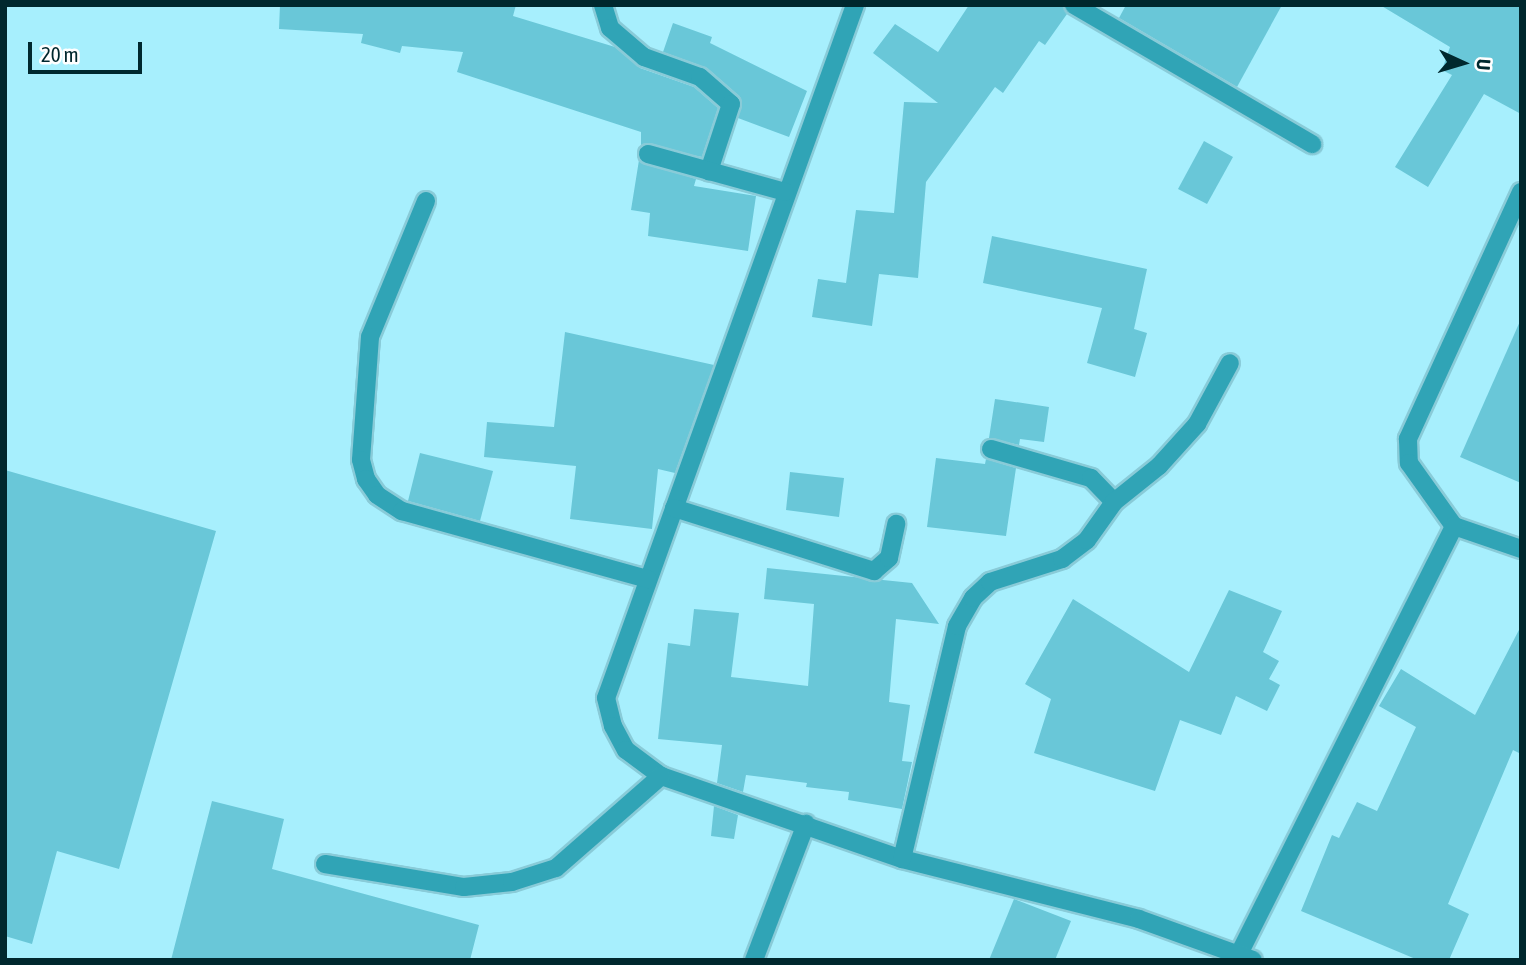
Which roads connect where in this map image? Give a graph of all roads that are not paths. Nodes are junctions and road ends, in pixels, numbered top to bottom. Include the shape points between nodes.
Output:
1 (603, 5) edge
2 (855, 5) edge
3 (1074, 5) edge
4 (1312, 144) dead end
5 (648, 154) dead end
6 (709, 171) junction
7 (785, 192) junction
8 (1521, 192) edge
9 (426, 201) dead end
10 (1230, 363) dead end
11 (991, 449) dead end
12 (1114, 502) junction
13 (674, 508) junction
14 (896, 524) dead end
15 (1454, 526) junction
16 (1521, 549) edge
17 (648, 579) junction
18 (661, 776) junction
19 (806, 824) junction
20 (902, 859) junction
21 (325, 864) dead end
22 (1246, 957) edge
23 (754, 960) edge

1 - 6 street via 610,28 644,57 700,78 731,104
2 - 7 street
3 - 4 street
5 - 6 street
6 - 7 street
7 - 13 street
8 - 15 street via 1409,439 1409,463
9 - 17 street via 370,337 361,460 366,479 377,495 402,511
10 - 12 street via 1197,424 1159,466
11 - 12 street via 1091,478
12 - 20 street via 1087,540 1062,559 990,582 973,598 957,626
13 - 14 street via 874,571 889,558
13 - 17 street
15 - 16 street
15 - 22 street
17 - 18 street via 606,698 626,750
18 - 19 street
18 - 21 street via 556,868 512,882 464,887
19 - 20 street
19 - 23 street
20 - 22 street via 1139,919

